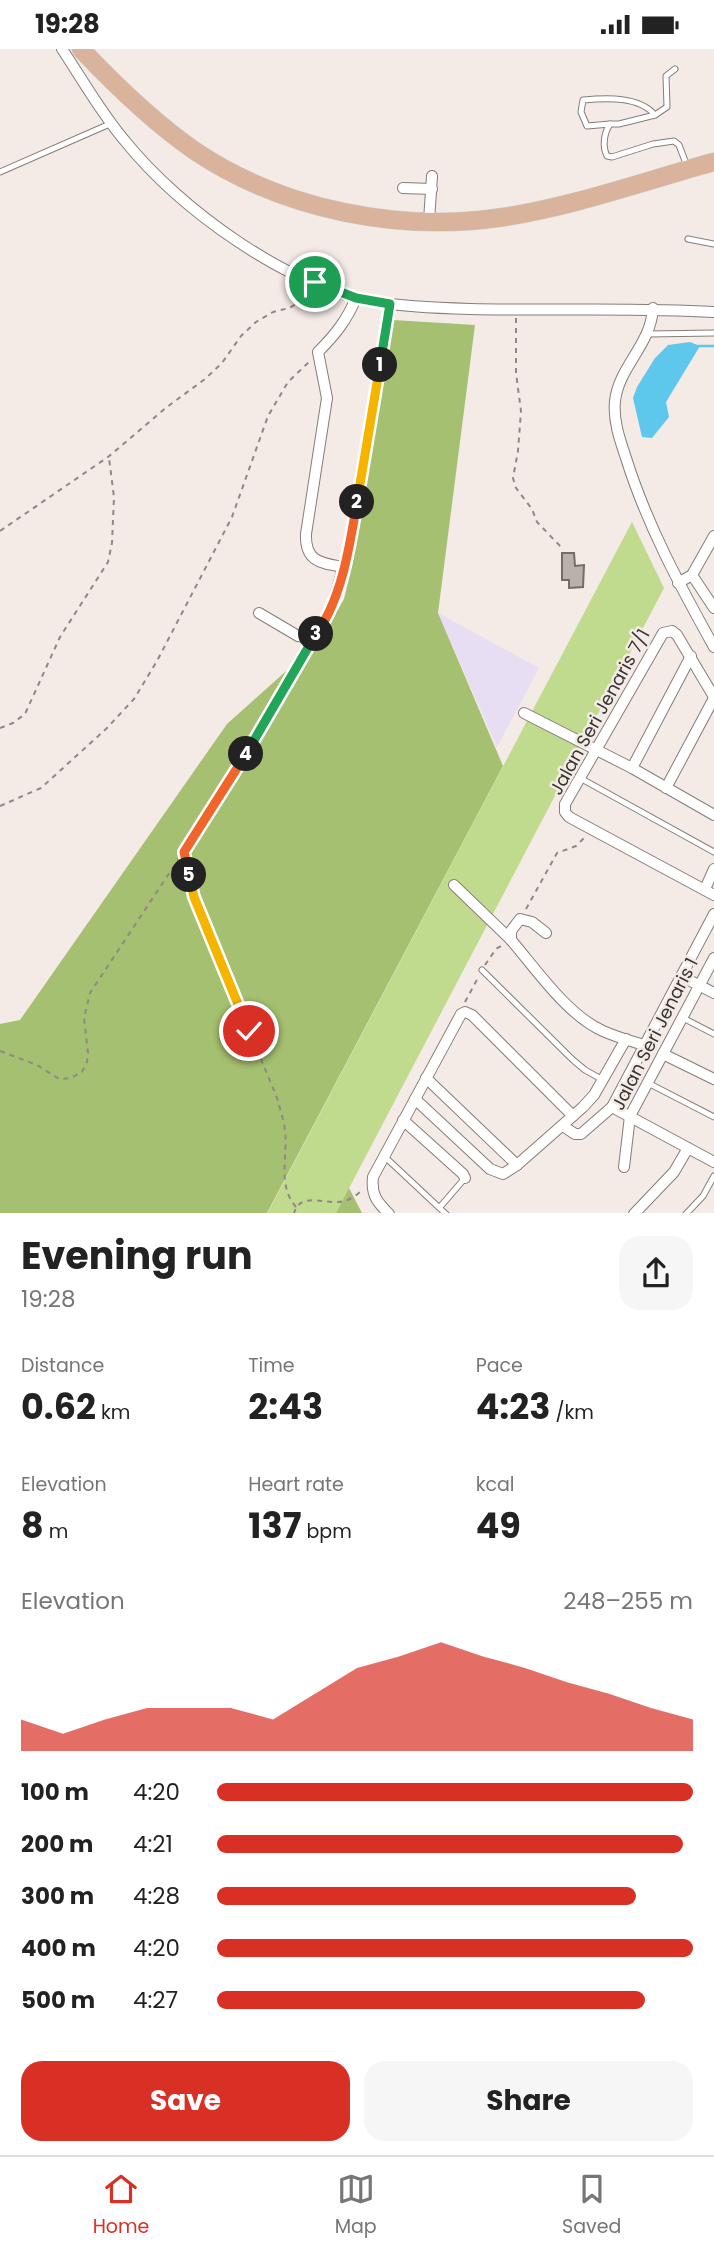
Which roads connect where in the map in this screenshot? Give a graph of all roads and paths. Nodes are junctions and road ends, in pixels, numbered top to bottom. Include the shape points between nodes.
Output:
1 (62, 49) edge
2 (81, 49) edge
3 (675, 69) dead end
4 (655, 115) junction
5 (112, 123) junction
6 (610, 124) junction
7 (714, 162) edge
8 (688, 169) junction
9 (0, 172) edge
10 (432, 176) dead end
11 (403, 188) dead end
12 (432, 189) junction
13 (429, 221) junction
14 (688, 239) dead end
15 (714, 244) edge
16 (315, 282) junction
17 (356, 298) junction
18 (390, 304) junction
19 (653, 308) junction
20 (516, 310) junction
21 (714, 312) edge
22 (714, 333) edge
23 (648, 334) junction
24 (318, 352) junction
25 (108, 457) junction
26 (0, 531) edge
27 (714, 536) edge
28 (562, 548) dead end
29 (343, 568) junction
30 (692, 575) junction
31 (678, 583) junction
32 (714, 608) edge
33 (259, 613) dead end
34 (312, 638) junction
35 (714, 647) edge
36 (691, 656) junction
37 (714, 698) edge
38 (524, 713) dead end
39 (0, 728) edge
40 (596, 750) junction
41 (632, 768) junction
42 (580, 778) junction
43 (666, 788) junction
44 (0, 806) edge
45 (714, 815) edge
46 (588, 828) junction
47 (184, 852) junction
48 (714, 852) edge
49 (714, 869) edge
50 (454, 885) dead end
51 (709, 892) edge
52 (714, 914) edge
53 (520, 919) junction
54 (546, 933) dead end
55 (511, 940) junction
56 (714, 958) edge
57 (482, 970) dead end
58 (681, 976) junction
59 (700, 986) junction
60 (714, 993) edge
61 (683, 1019) junction
62 (714, 1034) edge
63 (626, 1039) junction
64 (644, 1045) junction
65 (0, 1051) edge
66 (663, 1054) junction
67 (426, 1077) junction
68 (714, 1079) edge
69 (603, 1080) junction
70 (648, 1083) junction
71 (415, 1098) junction
72 (612, 1107) junction
73 (573, 1116) junction
74 (630, 1116) junction
75 (714, 1117) edge
76 (403, 1120) junction
77 (563, 1126) junction
78 (688, 1148) junction
79 (384, 1156) junction
80 (714, 1162) edge
81 (517, 1165) junction
82 (624, 1167) dead end
83 (714, 1176) edge
84 (373, 1177) junction
85 (465, 1178) joint
86 (296, 1207) junction
87 (440, 1207) junction
88 (294, 1213) edge
89 (389, 1213) edge
90 (446, 1213) edge
91 (634, 1213) edge
92 (687, 1213) edge

1 - 5 street
2 - 13 main road via 162,125 231,172 338,211
3 - 4 lane via 666,76 667,107
4 - 6 lane
4 - 6 lane via 637,102 583,100 581,111 587,126
5 - 9 lane
5 - 16 street via 140,159 200,213 231,237
6 - 8 lane via 604,137 607,156 674,141
7 - 8 main road
8 - 13 main road via 543,210
10 - 12 street
11 - 12 street
12 - 13 street
14 - 15 lane
16 - 17 street
16 - 25 path via 308,297 256,322 205,379
17 - 18 street
17 - 24 street via 348,317
18 - 20 street
18 - 29 street
19 - 20 street
19 - 21 street
19 - 23 street
20 - 28 path via 521,411 513,478 537,522
22 - 23 lane
23 - 31 street via 618,389 615,417 644,508
24 - 29 street via 327,398 306,544 314,559
24 - 44 path via 288,382 268,416 232,517 134,699 41,787
25 - 26 path
25 - 39 path via 114,497 108,562 60,637 25,714
27 - 30 street
29 - 34 street via 331,610
30 - 31 street
30 - 32 street
31 - 35 street
33 - 34 street via 298,636
34 - 47 path via 240,766
36 - 37 street, Jalan Seri Jenaris 7/1
36 - 40 street, Jalan Seri Jenaris 7/1 via 675,633 660,635
36 - 41 street
37 - 43 street
38 - 40 street
40 - 41 street
40 - 42 street, Jalan Seri Jenaris 7/1
41 - 43 street
42 - 46 street, Jalan Seri Jenaris 7/1 via 565,812
42 - 48 lane
43 - 45 street
46 - 51 street
46 - 53 path via 583,841 557,853
47 - 65 path via 90,993 84,1018 88,1053 82,1072 59,1079
47 - 86 path via 194,897 277,1098 285,1130 285,1188
49 - 51 street
50 - 55 street
52 - 58 street
53 - 54 street
53 - 55 street via 511,931
55 - 63 street via 580,1015 603,1031
56 - 59 street, Jalan Seri Jenaris 1
57 - 69 lane via 573,1060
58 - 59 street
58 - 64 street
59 - 60 street
59 - 61 street, Jalan Seri Jenaris 1
61 - 62 lane
61 - 66 street, Jalan Seri Jenaris 1
63 - 64 street
63 - 69 street
64 - 72 street
66 - 68 street
66 - 70 street, Jalan Seri Jenaris 1
67 - 71 street
67 - 73 street via 458,1016 465,1012
67 - 81 street
69 - 73 street
70 - 74 street, Jalan Seri Jenaris 1
70 - 75 lane
71 - 76 street
71 - 81 street via 494,1173 508,1173
72 - 74 street
72 - 77 street via 581,1134
73 - 77 street
74 - 78 street
74 - 82 street, Jalan Seri Jenaris 1
76 - 79 street
76 - 85 street
77 - 81 street
78 - 80 street
78 - 91 street via 674,1173
79 - 84 street
79 - 87 lane
83 - 92 lane
84 - 86 path via 361,1192 343,1202 307,1200
84 - 89 street via 377,1202
85 - 87 lane
86 - 88 path
87 - 90 lane

